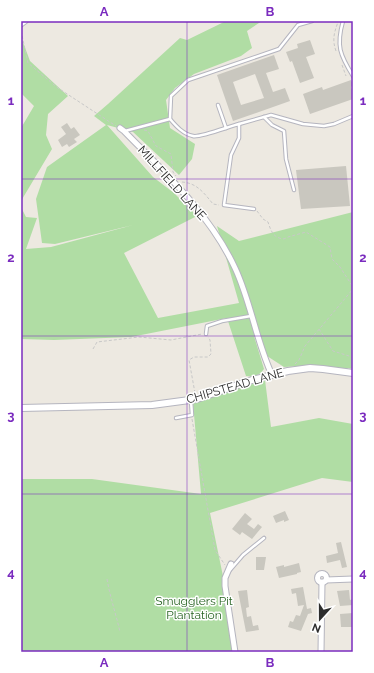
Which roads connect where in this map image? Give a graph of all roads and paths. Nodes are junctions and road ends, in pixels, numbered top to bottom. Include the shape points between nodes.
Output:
1 (25, 21) edge
2 (312, 21) edge
3 (343, 21) edge
4 (21, 24) edge
5 (21, 31) edge
6 (353, 76) edge
7 (218, 105) dead end
8 (353, 116) edge
9 (264, 117) junction
10 (170, 119) junction
11 (239, 124) junction
12 (134, 128) junction
13 (226, 128) junction
14 (122, 130) junction
15 (177, 177) dead end
16 (180, 182) dead end
17 (294, 190) dead end
18 (224, 205) junction
19 (254, 209) joint
20 (353, 288) edge
21 (251, 316) junction
22 (319, 329) junction
23 (206, 334) junction
24 (93, 349) dead end
25 (353, 356) edge
26 (288, 371) junction
27 (353, 373) edge
28 (272, 375) junction
29 (194, 400) junction
30 (21, 408) edge
31 (192, 415) junction
32 (176, 418) dead end
33 (264, 538) dead end
34 (228, 569) junction
35 (107, 579) dead end
36 (353, 579) edge
37 (120, 632) dead end
38 (235, 652) edge
39 (321, 652) edge

1 - 4 street
2 - 10 lane via 298,25 279,49 188,80 171,96
3 - 6 lane via 339,44 342,59
5 - 14 path via 28,63 58,88
7 - 13 lane
8 - 9 lane via 324,126 303,124 271,115
9 - 11 lane
9 - 17 lane via 284,131 285,154
10 - 12 lane
10 - 13 lane via 176,127 194,137
11 - 13 lane
11 - 18 lane via 240,138 231,155
12 - 14 lane
12 - 15 path via 148,131 156,146 171,154 173,172
14 - 21 street, MILLFIELD LANE via 189,198 209,224 236,269
16 - 18 path via 189,183 202,190 213,204
18 - 19 lane
19 - 20 path via 268,222 272,234 279,239 306,232 330,247 332,259
20 - 22 path
21 - 23 lane via 206,326
21 - 28 street, MILLFIELD LANE
22 - 25 path via 333,351
22 - 26 path
23 - 24 path via 171,340 139,337 97,342
23 - 29 path via 210,340 211,354 208,357 194,357 189,360
26 - 27 street, CHIPSTEAD LANE via 310,368
26 - 28 street, CHIPSTEAD LANE
28 - 29 street, CHIPSTEAD LANE
29 - 30 street, CHIPSTEAD LANE via 152,405
29 - 31 lane
31 - 32 lane
31 - 34 path via 215,550
33 - 34 lane
34 - 38 street via 225,586
35 - 37 path
36 - 39 street via 324,581

